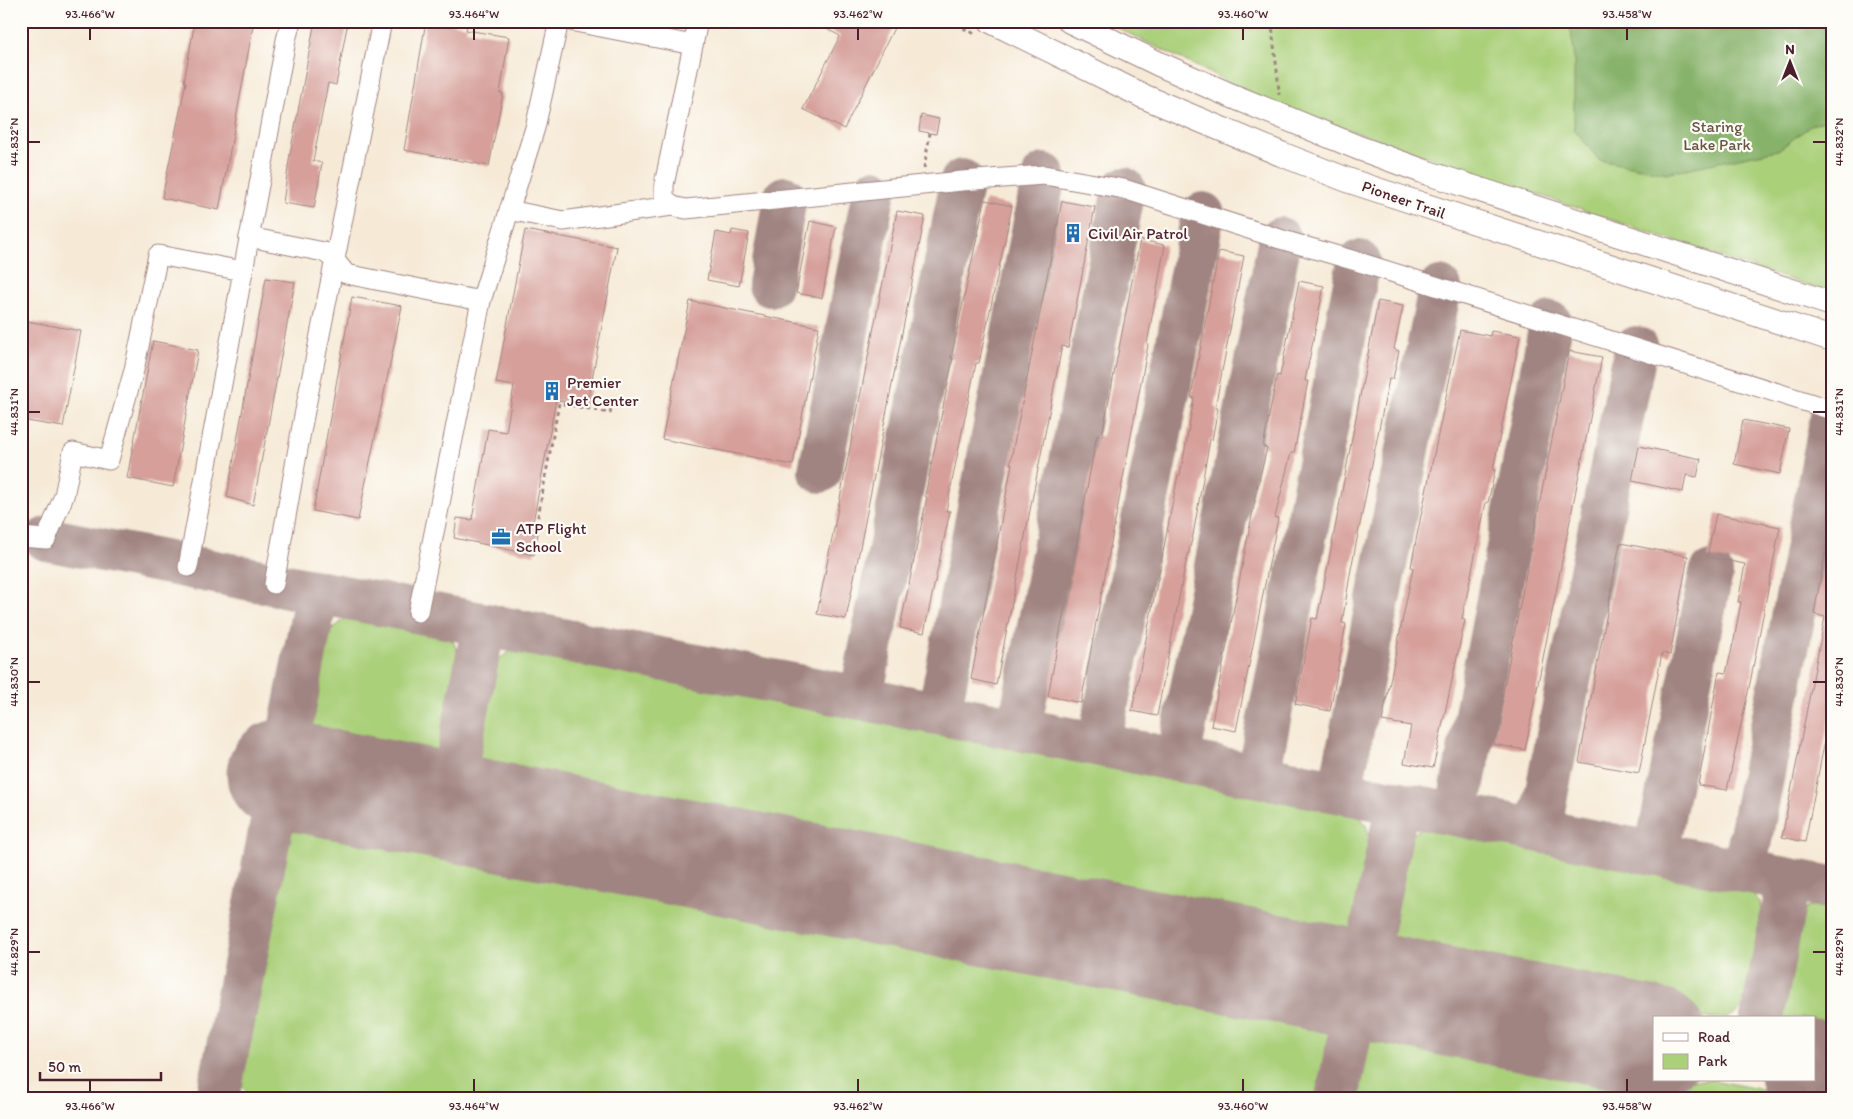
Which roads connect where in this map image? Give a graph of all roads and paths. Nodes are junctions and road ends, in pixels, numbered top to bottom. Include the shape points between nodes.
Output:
1 (291, 21) edge
2 (382, 21) edge
3 (559, 21) edge
4 (570, 21) edge
5 (698, 21) edge
6 (992, 21) edge
7 (1070, 21) edge
8 (1272, 21) edge
9 (693, 45) junction
10 (1270, 93) dead end
11 (930, 133) dead end
12 (921, 186) junction
13 (672, 206) junction
14 (509, 210) junction
15 (249, 236) junction
16 (335, 260) junction
17 (243, 271) junction
18 (481, 301) junction
19 (1832, 304) edge
20 (1832, 339) edge
21 (612, 399) dead end
22 (1832, 410) edge
23 (535, 533) dead end
24 (21, 537) edge
25 (188, 567) dead end
26 (274, 584) dead end
27 (418, 612) dead end

1 - 15 lane
2 - 16 lane
3 - 14 lane via 535,128
4 - 9 lane
5 - 9 lane
6 - 20 main road, Pioneer Trail via 1145,97 1350,181
7 - 19 main road, Pioneer Trail via 1225,94 1359,148
8 - 10 path via 1278,96
9 - 13 lane via 664,185 664,197
11 - 12 path
12 - 13 lane via 686,209
12 - 22 lane via 1044,175 1124,189
13 - 14 lane via 563,221
14 - 18 lane
15 - 16 lane via 324,252
15 - 17 lane
16 - 18 lane via 346,274
16 - 26 lane
17 - 24 lane via 158,255 134,370 109,460 73,452 64,496 46,539
17 - 25 lane
18 - 27 lane
21 - 23 path via 610,413 559,403

